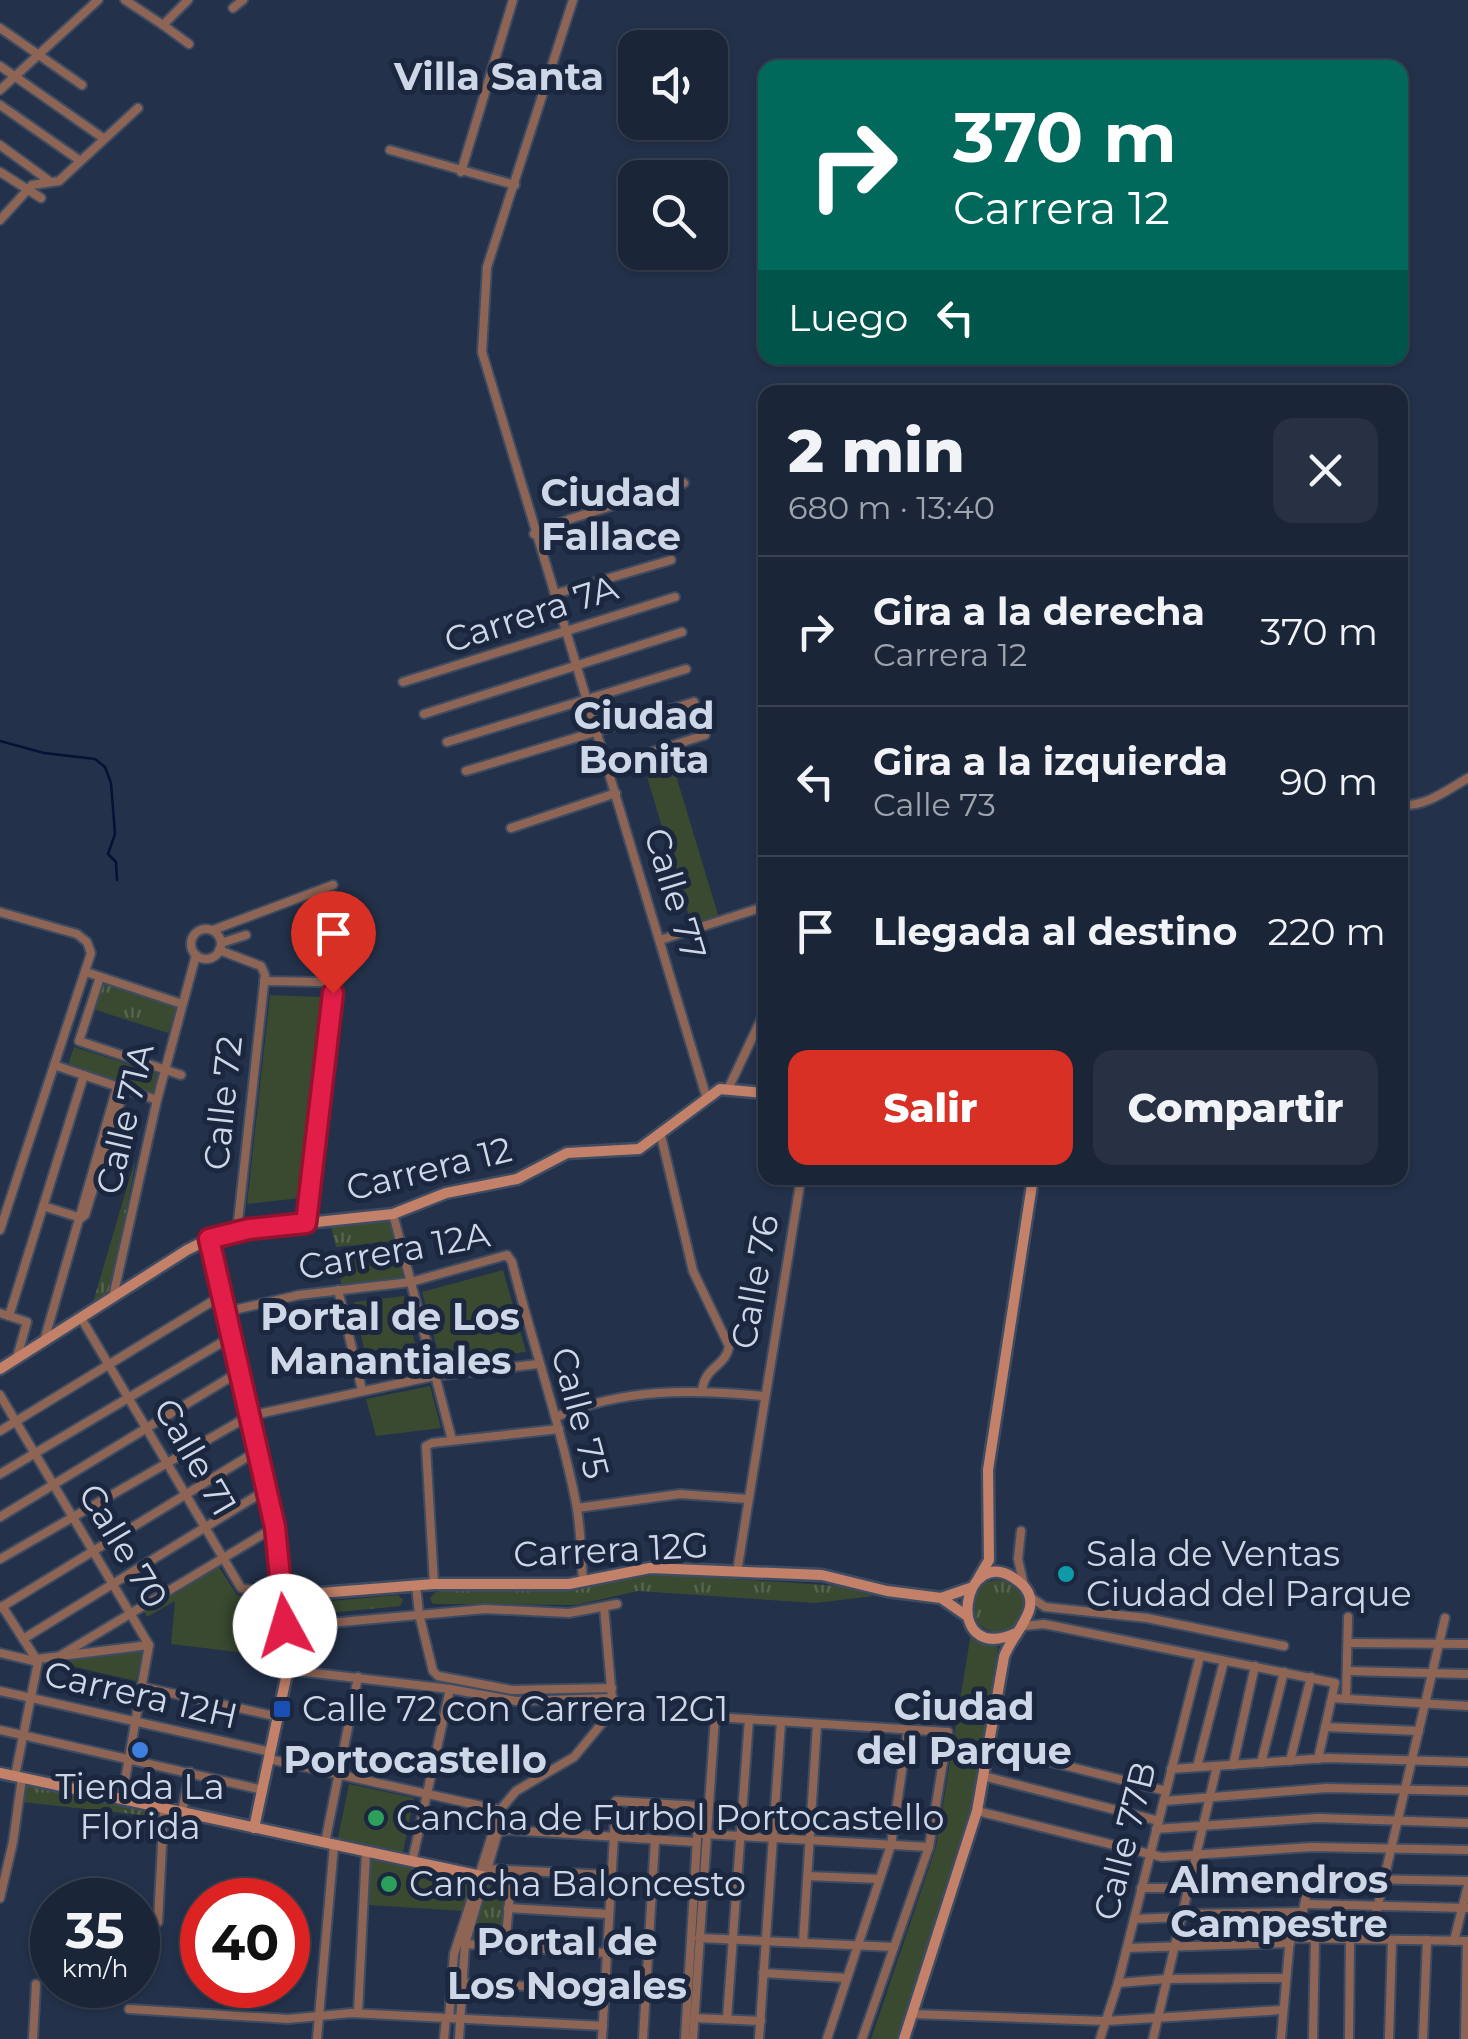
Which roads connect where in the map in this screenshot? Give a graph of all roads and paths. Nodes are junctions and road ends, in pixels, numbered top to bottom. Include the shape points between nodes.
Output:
1 (98, 0) edge
2 (125, 0) edge
3 (146, 0) edge
4 (188, 0) edge
5 (243, 0) edge
6 (513, 0) edge
7 (573, 0) edge
8 (137, 8) junction
9 (233, 8) dead end
10 (162, 25) junction
11 (0, 28) edge
12 (189, 44) dead end
13 (40, 53) junction
14 (0, 66) edge
15 (15, 76) junction
16 (82, 85) dead end
17 (0, 90) edge
18 (0, 105) edge
19 (138, 108) dead end
20 (104, 138) junction
21 (0, 145) edge
22 (390, 150) dead end
23 (79, 160) junction
24 (0, 172) edge
25 (461, 172) junction
26 (48, 180) junction
27 (515, 185) junction
28 (28, 190) junction
29 (41, 198) dead end
30 (0, 220) edge
31 (684, 483) dead end
32 (534, 534) junction
33 (671, 560) dead end
34 (555, 594) junction
35 (674, 597) dead end
36 (567, 631) junction
37 (682, 632) dead end
38 (577, 665) junction
39 (686, 669) dead end
40 (403, 682) dead end
41 (588, 700) junction
42 (694, 702) dead end
43 (424, 714) dead end
44 (598, 730) junction
45 (705, 735) dead end
46 (447, 742) dead end
47 (608, 766) junction
48 (466, 771) dead end
49 (1468, 778) edge
50 (616, 793) junction
51 (1408, 806) edge
52 (511, 828) dead end
53 (333, 885) dead end
54 (758, 909) edge
55 (0, 912) edge
56 (213, 930) junction
57 (246, 935) dead end
58 (660, 940) junction
59 (220, 947) junction
60 (196, 955) junction
61 (86, 972) junction
62 (100, 977) junction
63 (264, 981) junction
64 (182, 1004) junction
65 (758, 1027) edge
66 (54, 1065) junction
67 (164, 1072) junction
68 (84, 1076) junction
69 (181, 1076) dead end
70 (729, 1087) junction
71 (121, 1088) junction
72 (758, 1092) edge
73 (706, 1099) junction
74 (157, 1100) junction
75 (661, 1136) junction
76 (800, 1185) edge
77 (1032, 1185) edge
78 (43, 1206) junction
79 (393, 1214) junction
80 (80, 1218) junction
81 (306, 1223) junction
82 (0, 1230) edge
83 (237, 1231) junction
84 (209, 1239) junction
85 (512, 1262) joint
86 (411, 1282) junction
87 (338, 1290) junction
88 (221, 1296) junction
89 (113, 1297) junction
90 (225, 1312) junction
91 (4, 1314) edge
92 (80, 1318) junction
93 (231, 1337) junction
94 (44, 1340) junction
95 (16, 1358) junction
96 (108, 1364) junction
97 (538, 1364) junction
98 (0, 1369) edge
99 (239, 1372) junction
100 (434, 1376) junction
101 (362, 1390) junction
102 (702, 1391) junction
103 (0, 1395) edge
104 (128, 1396) junction
105 (764, 1396) junction
106 (249, 1416) junction
107 (556, 1418) junction
108 (17, 1421) junction
109 (146, 1428) junction
110 (559, 1429) junction
111 (0, 1431) edge
112 (452, 1440) junction
113 (257, 1451) junction
114 (36, 1452) junction
115 (166, 1462) junction
116 (0, 1474) edge
117 (54, 1485) junction
118 (266, 1490) junction
119 (184, 1494) junction
120 (748, 1499) junction
121 (577, 1508) junction
122 (73, 1516) junction
123 (0, 1517) edge
124 (275, 1527) junction
125 (204, 1528) junction
126 (1021, 1531) dead end
127 (94, 1552) junction
128 (222, 1558) junction
129 (0, 1559) edge
130 (737, 1572) junction
131 (582, 1581) junction
132 (114, 1584) junction
133 (434, 1584) junction
134 (974, 1584) junction
135 (416, 1585) junction
136 (1027, 1591) junction
137 (282, 1596) junction
138 (941, 1598) junction
139 (617, 1604) dead end
140 (1, 1606) edge
141 (604, 1607) junction
142 (132, 1613) junction
143 (419, 1614) junction
144 (967, 1616) junction
145 (1348, 1617) dead end
146 (1445, 1618) dead end
147 (285, 1626) junction
148 (1020, 1629) junction
149 (23, 1639) junction
150 (1348, 1643) junction
151 (1439, 1644) junction
152 (1468, 1644) edge
153 (149, 1645) junction
154 (1284, 1646) dead end
155 (0, 1653) edge
156 (1200, 1656) junction
157 (58, 1657) junction
158 (38, 1660) junction
159 (1224, 1661) junction
160 (1255, 1666) junction
161 (288, 1670) junction
162 (1348, 1670) junction
163 (1284, 1672) junction
164 (1468, 1674) edge
165 (1432, 1675) junction
166 (358, 1677) junction
167 (1311, 1677) junction
168 (142, 1687) junction
169 (450, 1688) junction
170 (612, 1688) junction
171 (0, 1691) edge
172 (31, 1698) junction
173 (613, 1698) junction
174 (1332, 1698) junction
175 (1346, 1699) junction
176 (1425, 1703) junction
177 (1468, 1706) edge
178 (278, 1717) junction
179 (749, 1719) junction
180 (136, 1722) junction
181 (781, 1722) junction
182 (817, 1724) junction
183 (1325, 1728) junction
184 (0, 1730) edge
185 (908, 1730) junction
186 (1419, 1731) junction
187 (24, 1736) junction
188 (988, 1746) junction
189 (270, 1756) junction
190 (129, 1758) junction
191 (1318, 1759) junction
192 (1412, 1760) junction
193 (1290, 1761) junction
194 (1468, 1762) edge
195 (1262, 1763) junction
196 (1233, 1765) junction
197 (1217, 1766) junction
198 (1197, 1768) junction
199 (1172, 1769) junction
200 (190, 1772) junction
201 (0, 1773) edge
202 (339, 1774) junction
203 (983, 1776) junction
204 (18, 1777) junction
205 (263, 1790) junction
206 (1166, 1790) junction
207 (1405, 1790) junction
208 (1468, 1791) edge
209 (428, 1794) junction
210 (122, 1797) junction
211 (1210, 1797) junction
212 (1164, 1801) junction
213 (164, 1807) junction
214 (500, 1810) junction
215 (977, 1810) junction
216 (182, 1811) junction
217 (1398, 1819) junction
218 (1468, 1823) edge
219 (1158, 1825) junction
220 (1203, 1826) junction
221 (254, 1828) junction
222 (494, 1833) junction
223 (700, 1836) junction
224 (740, 1836) junction
225 (613, 1838) junction
226 (774, 1838) junction
227 (655, 1840) junction
228 (810, 1840) junction
229 (329, 1844) junction
230 (891, 1845) junction
231 (929, 1847) junction
232 (1391, 1848) junction
233 (1468, 1850) edge
234 (366, 1852) junction
235 (1150, 1854) junction
236 (1196, 1856) junction
237 (412, 1862) junction
238 (512, 1871) junction
239 (484, 1874) junction
240 (611, 1876) junction
241 (808, 1876) junction
242 (1310, 1878) junction
243 (1383, 1879) junction
244 (879, 1880) junction
245 (1468, 1883) edge
246 (160, 1884) edge
247 (1189, 1887) junction
248 (1141, 1888) junction
249 (0, 1898) edge
250 (1378, 1907) junction
251 (508, 1908) junction
252 (1304, 1908) junction
253 (1465, 1908) edge
254 (608, 1914) junction
255 (1182, 1915) junction
256 (1134, 1919) junction
257 (699, 1938) junction
258 (1315, 1938) junction
259 (1350, 1939) junction
260 (1370, 1939) junction
261 (732, 1940) junction
262 (1392, 1940) junction
263 (1426, 1940) junction
264 (765, 1941) junction
265 (1294, 1941) junction
266 (1454, 1941) junction
267 (1468, 1941) edge
268 (802, 1942) junction
269 (465, 1944) junction
270 (858, 1945) junction
271 (505, 1947) junction
272 (894, 1947) junction
273 (1174, 1947) junction
274 (1127, 1948) junction
275 (607, 1953) junction
276 (763, 1972) junction
277 (846, 1978) junction
278 (1285, 1978) junction
279 (1167, 1979) junction
280 (1118, 1983) junction
281 (462, 1984) junction
282 (604, 1990) junction
283 (646, 1992) junction
284 (687, 1994) junction
285 (35, 2008) edge
286 (129, 2009) dead end
287 (1282, 2010) junction
288 (358, 2014) junction
289 (912, 2014) junction
290 (322, 2015) junction
291 (1158, 2015) junction
292 (448, 2018) junction
293 (694, 2018) junction
294 (460, 2019) junction
295 (726, 2019) junction
296 (760, 2020) junction
297 (1106, 2020) junction
298 (602, 2026) junction
299 (33, 2039) edge
300 (317, 2039) edge
301 (444, 2039) edge
302 (458, 2039) edge
303 (602, 2039) edge
304 (644, 2039) edge
305 (684, 2039) edge
306 (693, 2039) edge
307 (759, 2039) edge
308 (827, 2039) edge
309 (862, 2039) edge
310 (904, 2039) edge
311 (1100, 2039) edge
312 (1153, 2039) edge
313 (1281, 2039) edge
314 (1313, 2039) edge
315 (1349, 2039) edge
316 (1389, 2039) edge
317 (1423, 2039) edge
318 (1465, 2039) edge

1 - 13 street
2 - 8 street
3 - 8 street
4 - 10 street
5 - 9 street
6 - 25 street
7 - 27 street, Calle 77
8 - 10 street
10 - 12 street
11 - 13 street
13 - 15 street
13 - 16 street
14 - 15 street
15 - 17 street
15 - 20 street
18 - 23 street
19 - 20 street
20 - 23 street
21 - 26 street
22 - 25 street
23 - 26 street via 59,181
24 - 28 street
25 - 27 street
26 - 28 street
27 - 32 street, Calle 77 via 487,267 482,346
28 - 29 street
28 - 30 street
31 - 32 street
32 - 34 street, Calle 77
33 - 34 street
34 - 36 street, Calle 77
35 - 36 street, Carrera 7A
36 - 38 street, Calle 77
36 - 40 street, Carrera 7A
37 - 38 street
38 - 41 street, Calle 77
38 - 43 street
39 - 41 street
41 - 44 street, Calle 77
41 - 46 street
42 - 44 street
44 - 47 street, Calle 77
44 - 48 street
45 - 47 street
47 - 50 street, Calle 77
49 - 51 street
50 - 52 street
50 - 58 street, Calle 77
53 - 56 street
54 - 58 street
55 - 61 street via 78,934 91,953
56 - 59 street
56 - 60 street via 194,934
57 - 59 street
58 - 73 street, Calle 77
59 - 60 street via 206,958
59 - 63 street via 261,966
60 - 64 street, Calle 71A
61 - 62 street
61 - 66 street
62 - 64 street
62 - 67 street via 79,1041
63 - 81 street via 326,982 333,993
63 - 83 street, Calle 72
64 - 67 street, Calle 71A
65 - 70 street
66 - 68 street
66 - 82 street
67 - 69 street
67 - 74 street, Calle 71A
68 - 71 street
68 - 78 street
70 - 72 street
70 - 73 street, Carrera 12
71 - 74 street
71 - 80 street
73 - 75 street, Carrera 12
74 - 89 street, Calle 71A
75 - 79 street, Carrera 12 via 631,1150 567,1153 517,1179 446,1193
75 - 102 street via 693,1271 729,1346 704,1377
76 - 105 street, Calle 76
77 - 134 street via 988,1470 990,1560
78 - 80 street
78 - 91 street
79 - 81 street, Carrera 12
79 - 86 street
80 - 94 street
81 - 83 street, Carrera 12
83 - 84 street, Carrera 12
84 - 88 street
84 - 89 street, Carrera 12
85 - 86 street, Carrera 12A via 502,1254
85 - 97 street, Calle 75
86 - 87 street, Carrera 12A
86 - 100 street
87 - 90 street, Carrera 12A
87 - 101 street
88 - 90 street
88 - 96 street
89 - 92 street, Carrera 12
90 - 93 street
91 - 95 street via 27,1322
92 - 94 street, Carrera 12
92 - 96 street, Calle 71
93 - 99 street
93 - 104 street
94 - 95 street, Carrera 12
95 - 98 street, Carrera 12
96 - 104 street, Calle 71
96 - 108 street
97 - 100 street
97 - 107 street, Calle 75
99 - 106 street
99 - 109 street
100 - 101 street
100 - 112 street
101 - 106 street
102 - 105 street
102 - 107 street via 614,1398
103 - 108 street, Calle 70
104 - 109 street, Calle 71
104 - 114 street
105 - 120 street, Calle 76
106 - 113 street
106 - 115 street
107 - 110 street, Calle 75
108 - 111 street
108 - 114 street, Calle 70
109 - 115 street, Calle 71
109 - 117 street
110 - 112 street
110 - 121 street, Calle 75
112 - 133 street via 432,1442 426,1452
113 - 118 street
113 - 119 street
114 - 116 street
114 - 117 street, Calle 70
115 - 119 street, Calle 71
115 - 122 street
117 - 122 street, Calle 70
117 - 123 street
118 - 124 street
118 - 125 street
119 - 125 street, Calle 71
119 - 127 street
120 - 121 street via 680,1494
120 - 130 street, Calle 76
121 - 131 street, Calle 75
122 - 127 street, Calle 70
122 - 129 street
124 - 128 street
124 - 137 street
125 - 128 street, Calle 71
125 - 132 street
126 - 136 street via 1018,1559
127 - 132 street, Calle 70
127 - 140 street
128 - 137 street, Calle 71 via 242,1590
128 - 142 street
130 - 131 street, Carrera 12G via 650,1568
130 - 138 street, Carrera 12G via 822,1575
131 - 133 street, Carrera 12G
132 - 142 street, Calle 70
132 - 149 street
133 - 135 street, Carrera 12G
134 - 136 street via 987,1575 1008,1575
134 - 138 street, Carrera 12G
134 - 144 street
135 - 137 street, Carrera 12G
135 - 143 street
136 - 148 street via 1029,1616
136 - 154 street via 1045,1606 1148,1618
137 - 147 street
138 - 144 street, Carrera 12G
139 - 141 street, Carrera 12G
140 - 149 street
141 - 143 street, Carrera 12G
141 - 170 street
142 - 153 street, Calle 70
142 - 157 street
143 - 147 street, Carrera 12G
143 - 170 street via 438,1676 512,1690
144 - 148 street via 987,1636 1007,1637
145 - 150 street
146 - 151 street
147 - 161 street
148 - 156 street via 1044,1624
148 - 188 street via 1004,1657
149 - 158 street
150 - 151 street
150 - 162 street
151 - 152 street
151 - 165 street
153 - 157 street
153 - 168 street, Calle 70
155 - 158 street
156 - 159 street
156 - 199 street, Calle 77B
157 - 158 street
158 - 172 street
159 - 160 street
159 - 198 street
160 - 163 street
160 - 196 street
161 - 166 street
161 - 178 street
162 - 165 street
162 - 175 street
163 - 167 street
163 - 195 street
164 - 165 street
165 - 176 street
166 - 169 street
166 - 202 street
167 - 174 street via 1335,1683
167 - 193 street
168 - 178 street
168 - 180 street, Calle 70
169 - 173 street via 516,1701
169 - 209 street
170 - 173 street
171 - 172 street, Carrera 12H
172 - 180 street, Carrera 12H
172 - 187 street
173 - 214 street via 611,1714 583,1748 516,1791
174 - 175 street
174 - 183 street
175 - 176 street
176 - 177 street
176 - 186 street
178 - 189 street
179 - 181 street
179 - 223 street via 715,1717
179 - 224 street
180 - 189 street, Carrera 12H
180 - 190 street, Calle 70
181 - 182 street
181 - 226 street
182 - 185 street
182 - 228 street
183 - 186 street
183 - 191 street
184 - 187 street
185 - 230 street
185 - 231 street via 948,1732
186 - 192 street
187 - 190 street
187 - 204 street
188 - 203 street
188 - 206 street
189 - 202 street, Carrera 12H
189 - 205 street
190 - 200 street
190 - 210 street, Calle 70
191 - 192 street
191 - 193 street
192 - 194 street
192 - 207 street
193 - 195 street
195 - 196 street
196 - 197 street
197 - 198 street
197 - 211 street
198 - 199 street
199 - 206 street, Calle 77B
200 - 205 street
200 - 216 street
201 - 204 street
202 - 209 street, Carrera 12H
202 - 229 street
203 - 215 street
203 - 219 street
204 - 210 street
204 - 249 street
205 - 221 street
206 - 212 street, Calle 77B
207 - 208 street
207 - 211 street
207 - 217 street
209 - 214 street, Carrera 12H
209 - 237 street
210 - 213 street
211 - 212 street
211 - 220 street
212 - 219 street, Calle 77B
213 - 216 street
213 - 246 street
214 - 222 street
215 - 235 street
215 - 289 street
216 - 221 street
217 - 218 street
217 - 220 street
217 - 232 street
219 - 220 street
219 - 235 street, Calle 77B
220 - 236 street
221 - 229 street
222 - 225 street
222 - 239 street
223 - 224 street
223 - 225 street via 699,1806 616,1801
223 - 227 street
223 - 257 street
223 - 284 street
224 - 226 street
224 - 261 street
225 - 227 street
225 - 240 street
226 - 228 street
226 - 264 street
227 - 283 street
228 - 230 street
228 - 241 street
229 - 234 street
229 - 290 street
230 - 231 street
230 - 244 street
231 - 272 street
232 - 233 street
232 - 236 street
232 - 243 street
234 - 237 street
234 - 288 street
235 - 236 street
235 - 248 street, Calle 77B
236 - 247 street
237 - 239 street
238 - 239 street
238 - 240 street
238 - 251 street
239 - 269 street
239 - 292 street via 454,1954
240 - 254 street
241 - 244 street
241 - 268 street
242 - 243 street
242 - 247 street
242 - 252 street
243 - 245 street
243 - 250 street
244 - 270 street
245 - 253 street
247 - 248 street
247 - 255 street
248 - 256 street, Calle 77B
250 - 252 street
250 - 253 street
250 - 260 street
251 - 254 street
251 - 271 street
252 - 255 street
252 - 265 street
253 - 266 street
254 - 275 street
255 - 256 street
255 - 273 street
256 - 274 street, Calle 77B
257 - 261 street
257 - 293 street
258 - 259 street
258 - 265 street
258 - 314 street
259 - 260 street
259 - 315 street
260 - 262 street
261 - 264 street
261 - 295 street
262 - 263 street
262 - 316 street
263 - 266 street
263 - 317 street
264 - 268 street
264 - 276 street
265 - 273 street
265 - 278 street
266 - 267 street
267 - 318 street
268 - 270 street
269 - 271 street
269 - 281 street
270 - 272 street
270 - 277 street
271 - 275 street
272 - 309 street
273 - 274 street
273 - 279 street
274 - 280 street, Calle 77B
275 - 282 street
276 - 277 street
276 - 296 street
277 - 308 street
278 - 279 street
278 - 287 street
279 - 280 street
279 - 291 street
280 - 297 street, Calle 77B
281 - 282 street
281 - 294 street
282 - 283 street
282 - 298 street
283 - 284 street
283 - 304 street
284 - 305 street
285 - 299 street
286 - 290 street
287 - 291 street
287 - 313 street
288 - 290 street
288 - 292 street
289 - 297 street
289 - 310 street
290 - 300 street
291 - 297 street
291 - 312 street
292 - 294 street
292 - 301 street
293 - 295 street
293 - 306 street
294 - 298 street
294 - 302 street
295 - 296 street
296 - 307 street
297 - 311 street, Calle 77B
298 - 303 street

